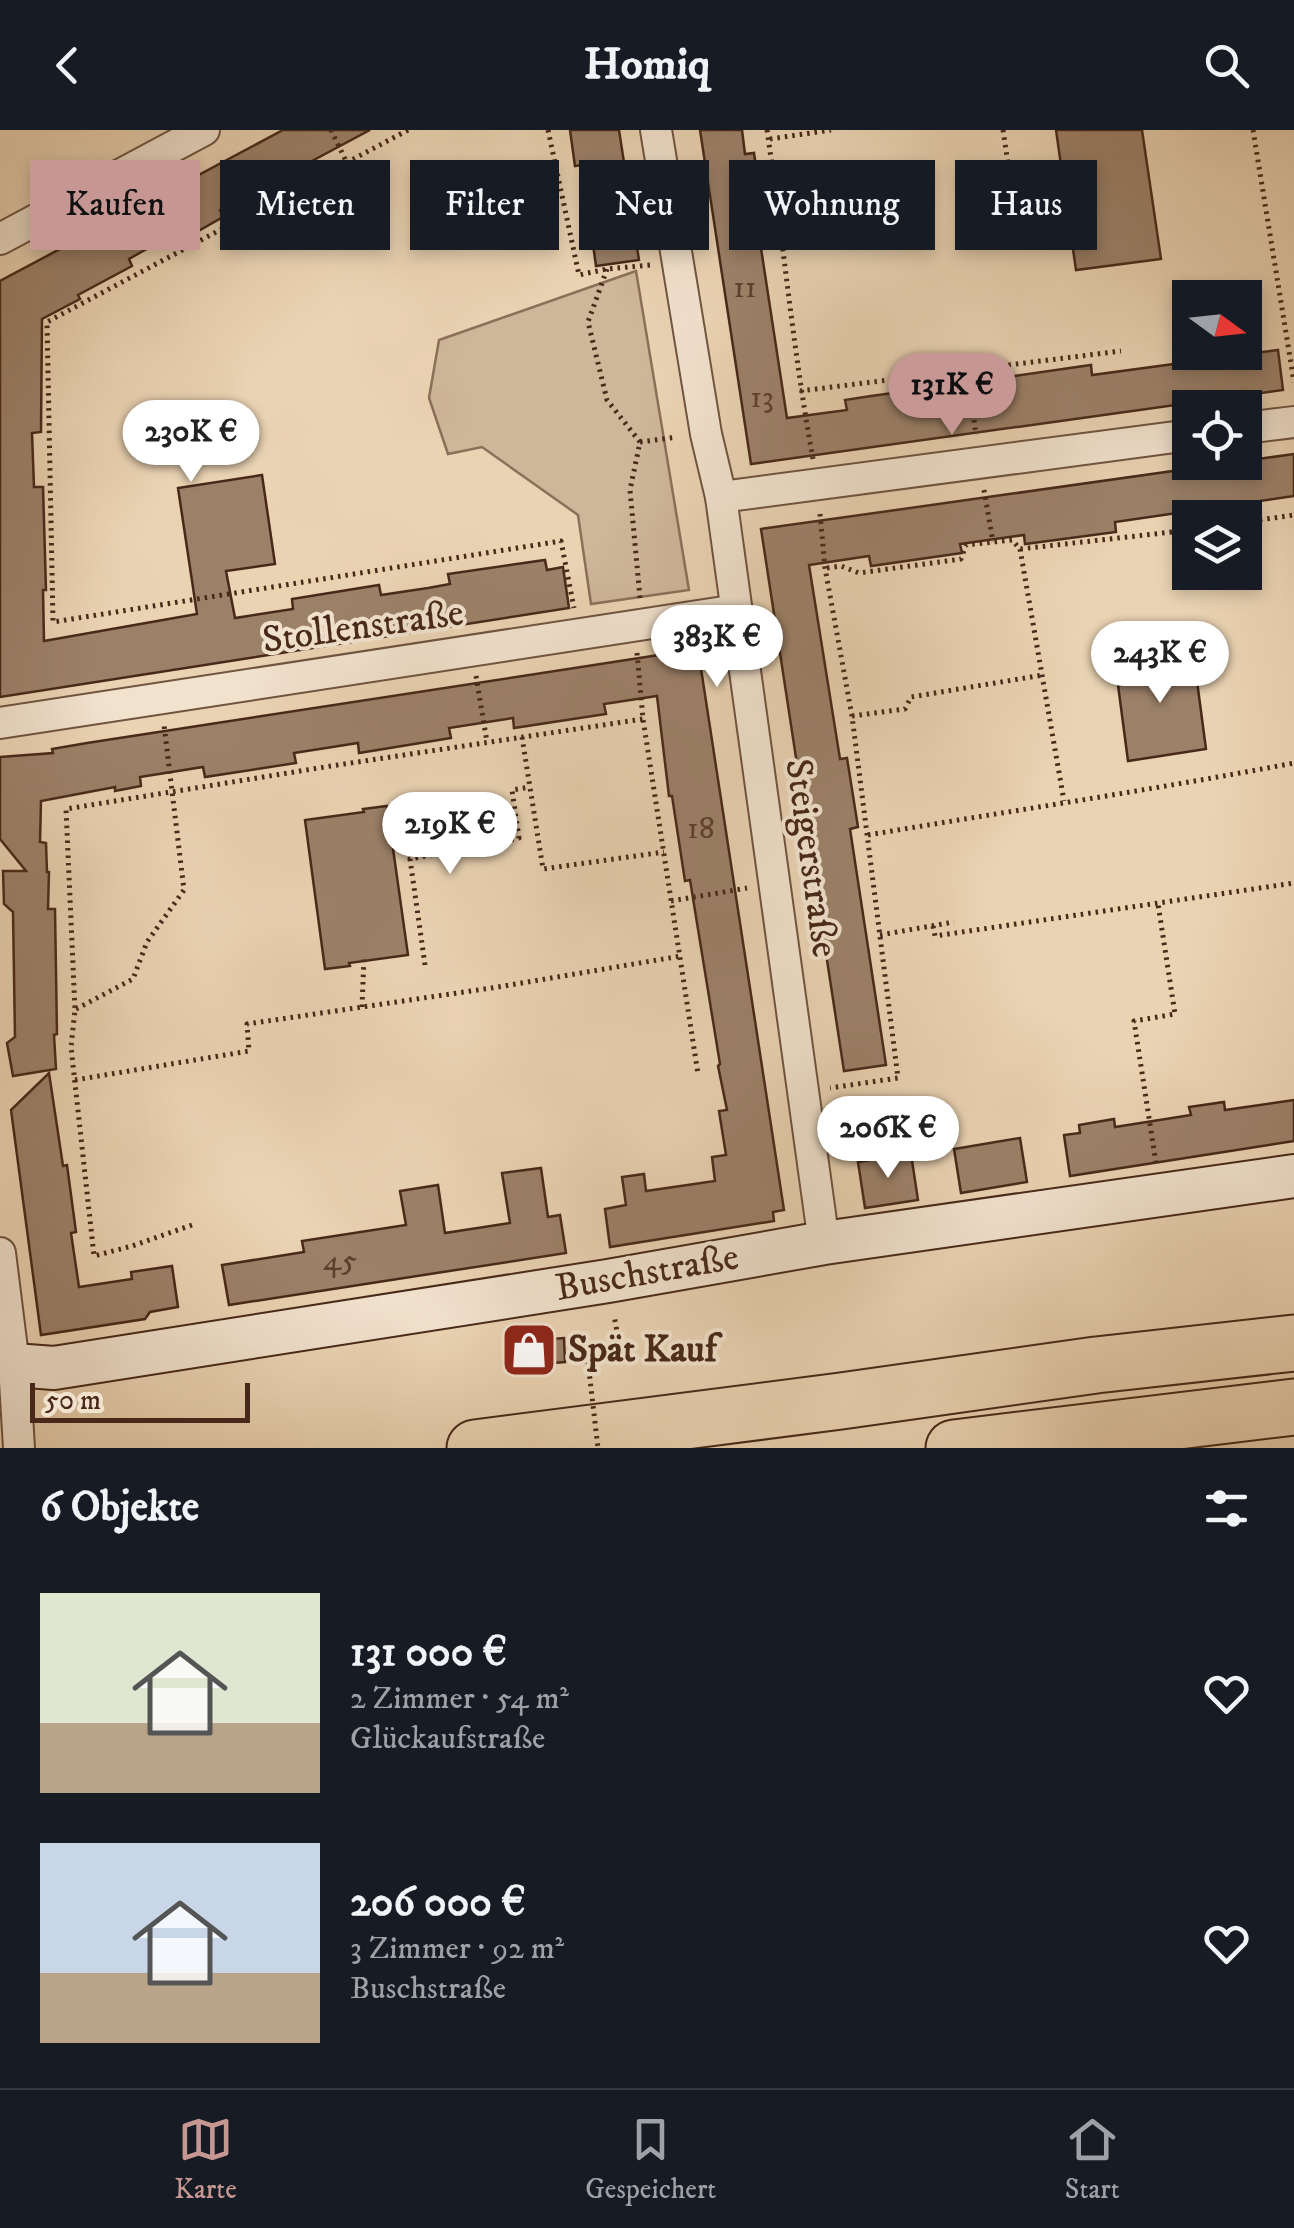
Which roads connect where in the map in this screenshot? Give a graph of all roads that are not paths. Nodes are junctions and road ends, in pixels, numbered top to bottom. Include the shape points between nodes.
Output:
1 (204, 130) edge
2 (656, 130) edge
3 (0, 240) edge
4 (1294, 422) edge
5 (1262, 426) edge
6 (1172, 437) edge
7 (721, 498) junction
8 (737, 610) junction
9 (0, 723) edge
10 (1294, 1176) edge
11 (824, 1243) junction
12 (0, 1253) edge
13 (1281, 1346) edge
14 (7, 1363) edge
15 (1291, 1408) edge
16 (18, 1440) edge
17 (475, 1448) edge
18 (954, 1448) edge

1 - 3 street
2 - 7 street, Steigerstraße
4 - 5 street
6 - 7 street
7 - 8 street, Steigerstraße
8 - 9 street, Stollenstraße
8 - 11 street, Steigerstraße
10 - 11 street, Buschstraße
11 - 14 street, Buschstraße via 54,1368
12 - 14 street
13 - 17 highway
14 - 16 street
15 - 18 highway

